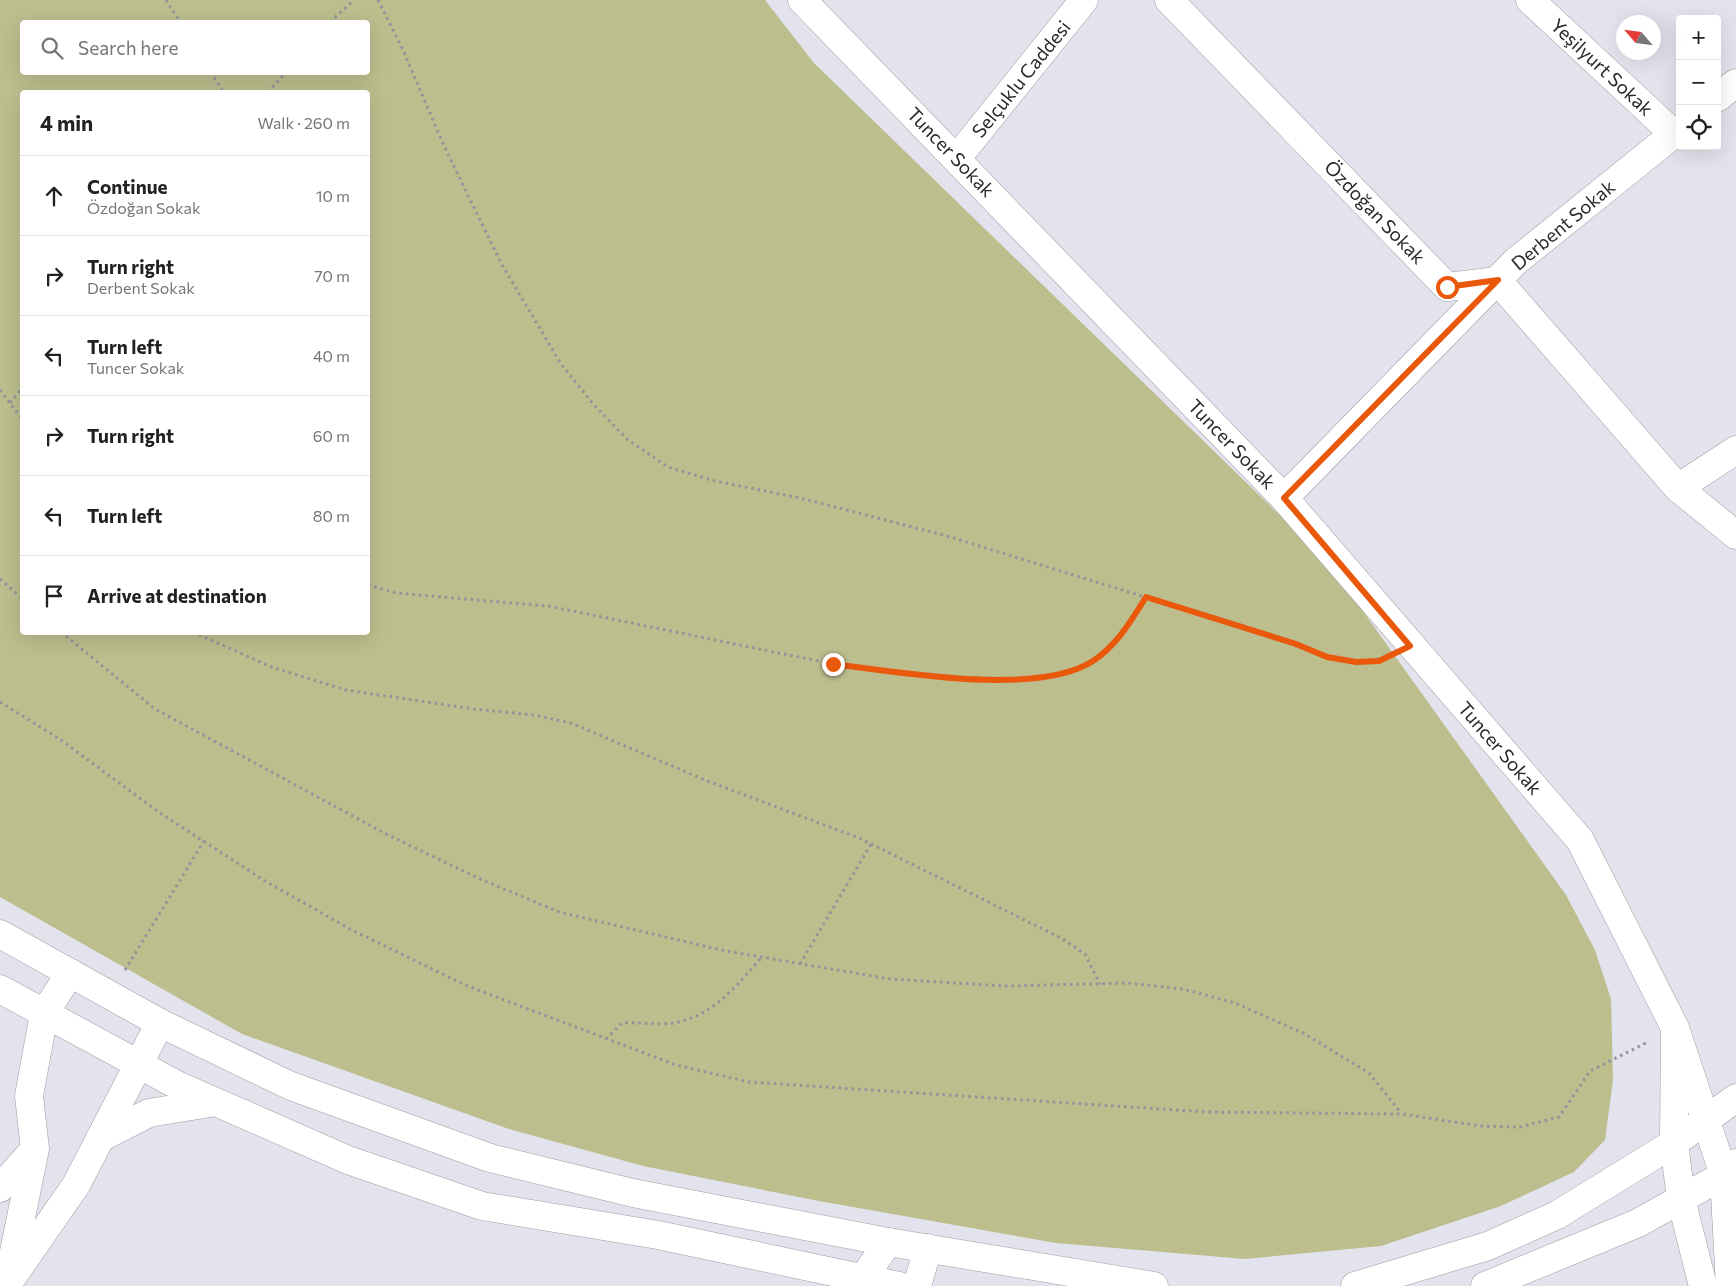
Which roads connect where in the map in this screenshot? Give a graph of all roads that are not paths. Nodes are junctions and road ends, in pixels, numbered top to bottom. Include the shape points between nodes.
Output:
1 (802, 0) edge
2 (1084, 0) edge
3 (1170, 0) edge
4 (1530, 0) edge
5 (1736, 83) edge
6 (1721, 95) edge
7 (1676, 130) edge
8 (1676, 132) edge
9 (957, 158) junction
10 (1498, 280) junction
11 (1736, 450) edge
12 (1678, 488) junction
13 (1284, 498) junction
14 (1736, 535) edge
15 (0, 934) edge
16 (70, 973) junction
17 (0, 989) edge
18 (44, 1014) junction
19 (160, 1023) junction
20 (1675, 1028) junction
21 (138, 1065) junction
22 (1736, 1098) edge
23 (216, 1102) junction
24 (1707, 1121) junction
25 (100, 1138) junction
26 (1674, 1143) junction
27 (35, 1149) junction
28 (1730, 1169) edge
29 (0, 1188) edge
30 (1681, 1199) junction
31 (888, 1242) junction
32 (928, 1248) junction
33 (860, 1282) edge
34 (7, 1286) edge
35 (899, 1286) edge
36 (917, 1286) edge
37 (1154, 1286) edge
38 (1355, 1286) edge
39 (1486, 1286) edge
40 (1703, 1286) edge
41 (1730, 1286) edge

1 - 9 street, Tuncer Sokak
2 - 9 street, Selçuklu Caddesi
3 - 10 street, Özdoğan Sokak via 1447,287
4 - 7 street, Yeşilyurt Sokak
5 - 6 street
8 - 10 street, Derbent Sokak via 1515,262
9 - 13 street, Tuncer Sokak
10 - 12 street
10 - 13 street, Derbent Sokak
11 - 12 street
12 - 14 street
13 - 20 street, Tuncer Sokak via 1580,840
15 - 16 street
16 - 18 street
16 - 19 street
17 - 18 street
18 - 21 street
18 - 27 street via 29,1096
19 - 21 street
19 - 31 street via 292,1086 490,1158 633,1193
20 - 24 street, Tuncer Sokak
20 - 26 street
21 - 23 street
21 - 25 street
22 - 24 street
23 - 25 street via 149,1113
23 - 33 street via 348,1160 482,1206 658,1235
24 - 26 street
24 - 28 street, Tuncer Sokak
25 - 34 street via 76,1185
26 - 30 street
26 - 38 street via 1557,1215 1488,1246
27 - 29 street
27 - 34 street
28 - 30 street
28 - 41 street, Tuncer Sokak
30 - 39 street via 1638,1223
30 - 40 street
31 - 32 street
31 - 33 street
32 - 36 street
32 - 37 street
33 - 35 street

